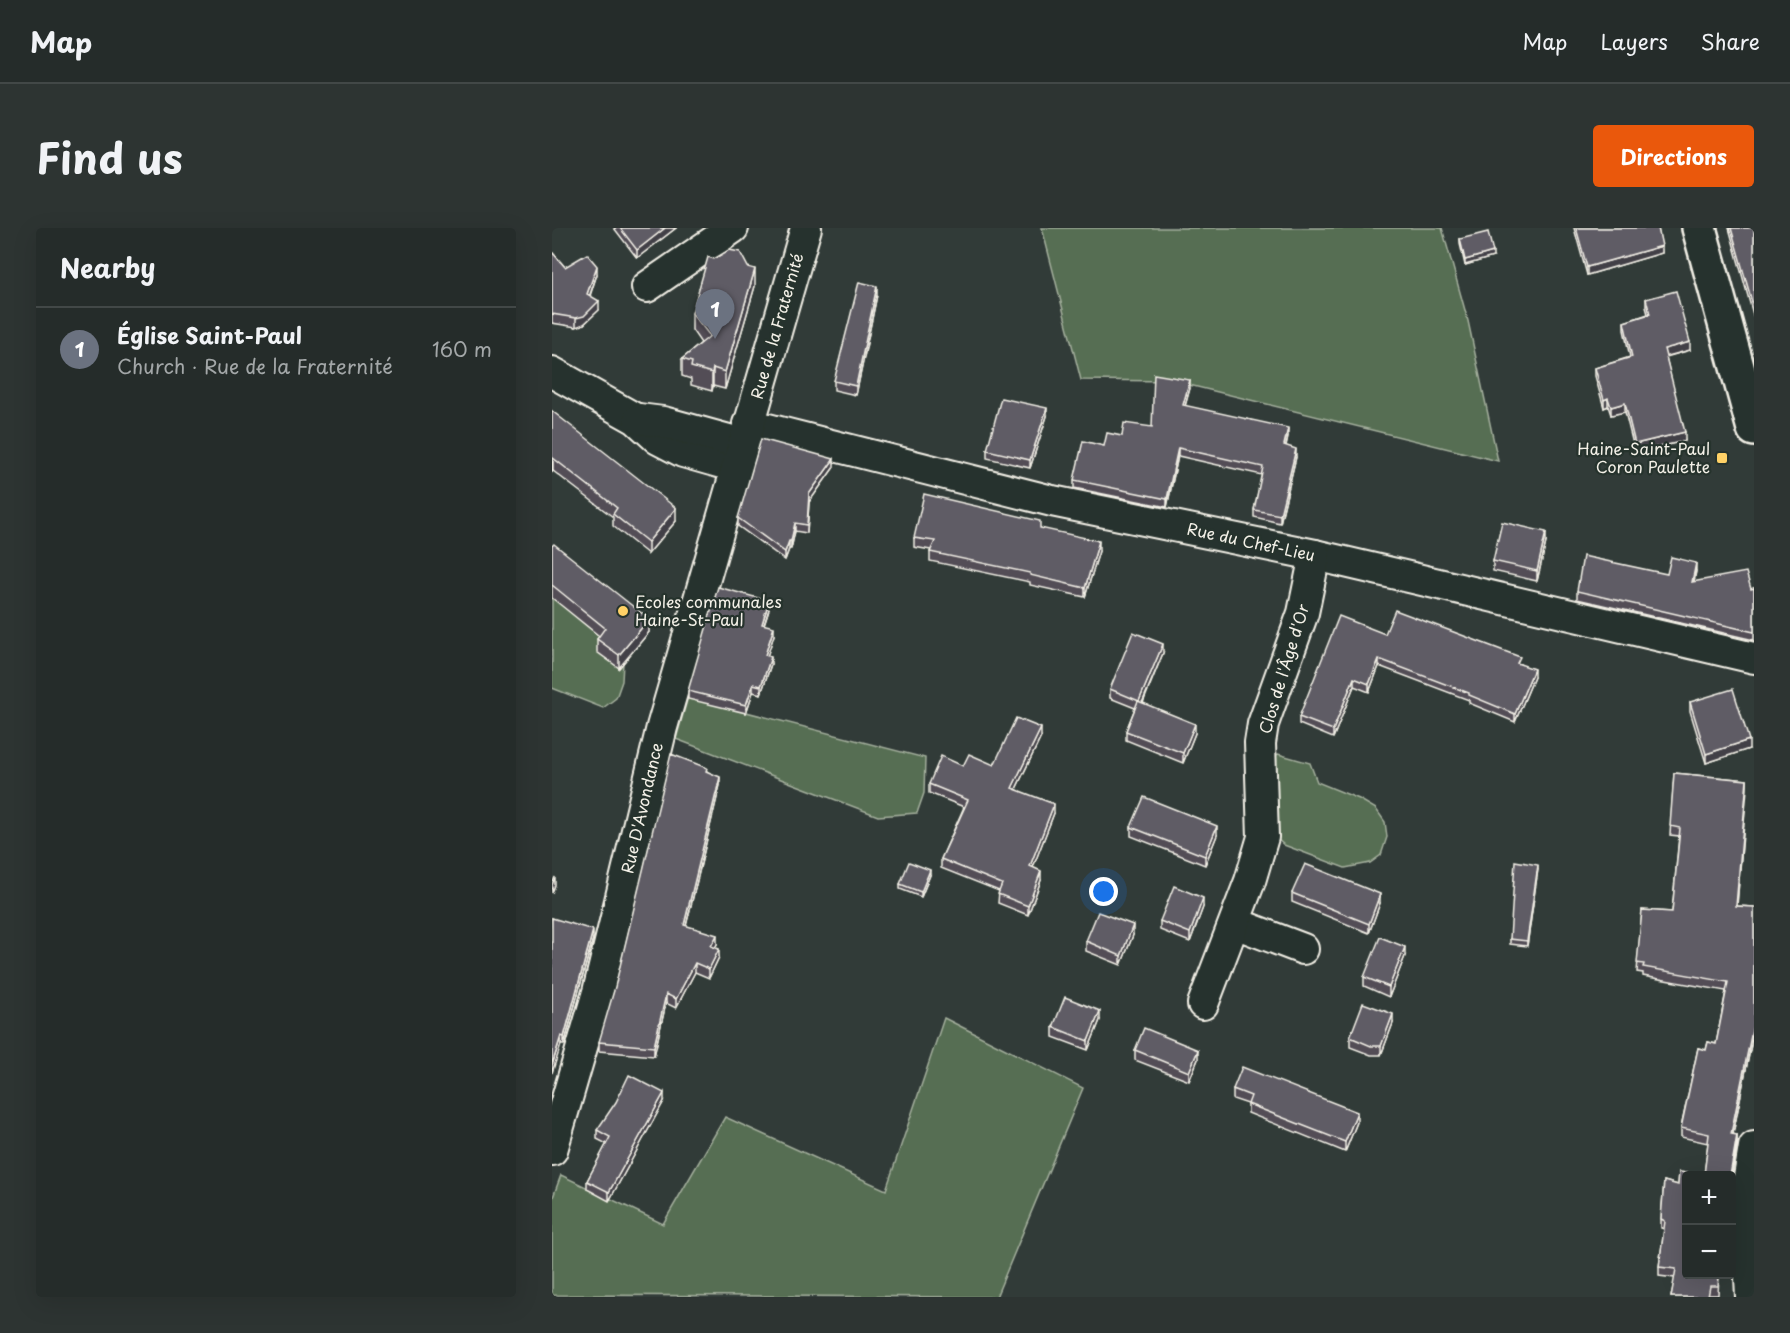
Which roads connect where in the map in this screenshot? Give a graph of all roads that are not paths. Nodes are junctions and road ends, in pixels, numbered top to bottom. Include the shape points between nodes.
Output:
1 (733, 228) edge
2 (806, 228) edge
3 (1699, 228) edge
4 (647, 287) dead end
5 (552, 372) edge
6 (1754, 429) edge
7 (742, 445) junction
8 (1315, 555) junction
9 (1754, 658) edge
10 (1235, 923) junction
11 (1304, 949) dead end
12 (1203, 1004) dead end
13 (1754, 1147) edge
14 (552, 1150) edge
15 (1751, 1297) edge

1 - 4 street
2 - 7 street, Rue de la Fraternité
3 - 6 main road
5 - 7 street, Rue du Chef-Lieu via 636,419 658,439 683,452
7 - 8 street, Rue du Chef-Lieu via 1052,501
7 - 14 street, Rue D'Avondance via 662,727 601,981
8 - 9 street, Rue du Chef-Lieu
8 - 10 street, Clos de l'Âge d'Or via 1303,613 1263,724 1263,837
10 - 11 street
10 - 12 street, Clos de l'Âge d'Or
13 - 15 street via 1746,1196

